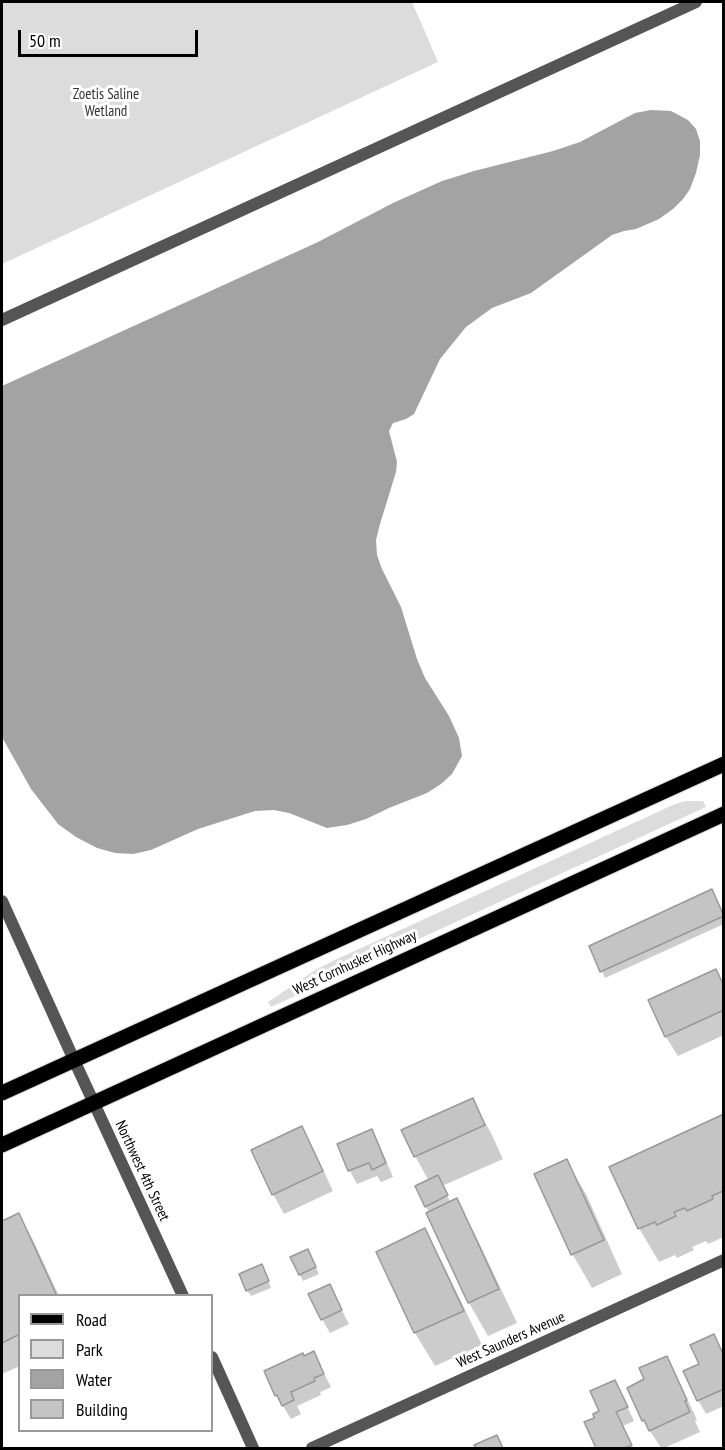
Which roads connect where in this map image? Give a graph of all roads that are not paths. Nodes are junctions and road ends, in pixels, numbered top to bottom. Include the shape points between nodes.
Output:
1 (696, 2) edge
2 (2, 320) edge
3 (723, 764) edge
4 (723, 814) edge
5 (2, 901) edge
6 (74, 1060) junction
7 (2, 1094) edge
8 (94, 1103) junction
9 (2, 1145) edge
10 (723, 1260) edge
11 (182, 1294) edge
12 (213, 1359) edge
13 (252, 1446) edge
14 (238, 1449) edge
15 (312, 1449) edge

1 - 2 street
3 - 6 main road, West Cornhusker Highway
4 - 8 main road, West Cornhusker Highway
5 - 6 street, Northwest 4th Street
6 - 7 main road, West Cornhusker Highway
6 - 8 street, Northwest 4th Street
8 - 9 main road, West Cornhusker Highway
8 - 11 street, Northwest 4th Street
10 - 15 street, West Saunders Avenue
12 - 13 street
13 - 14 street

